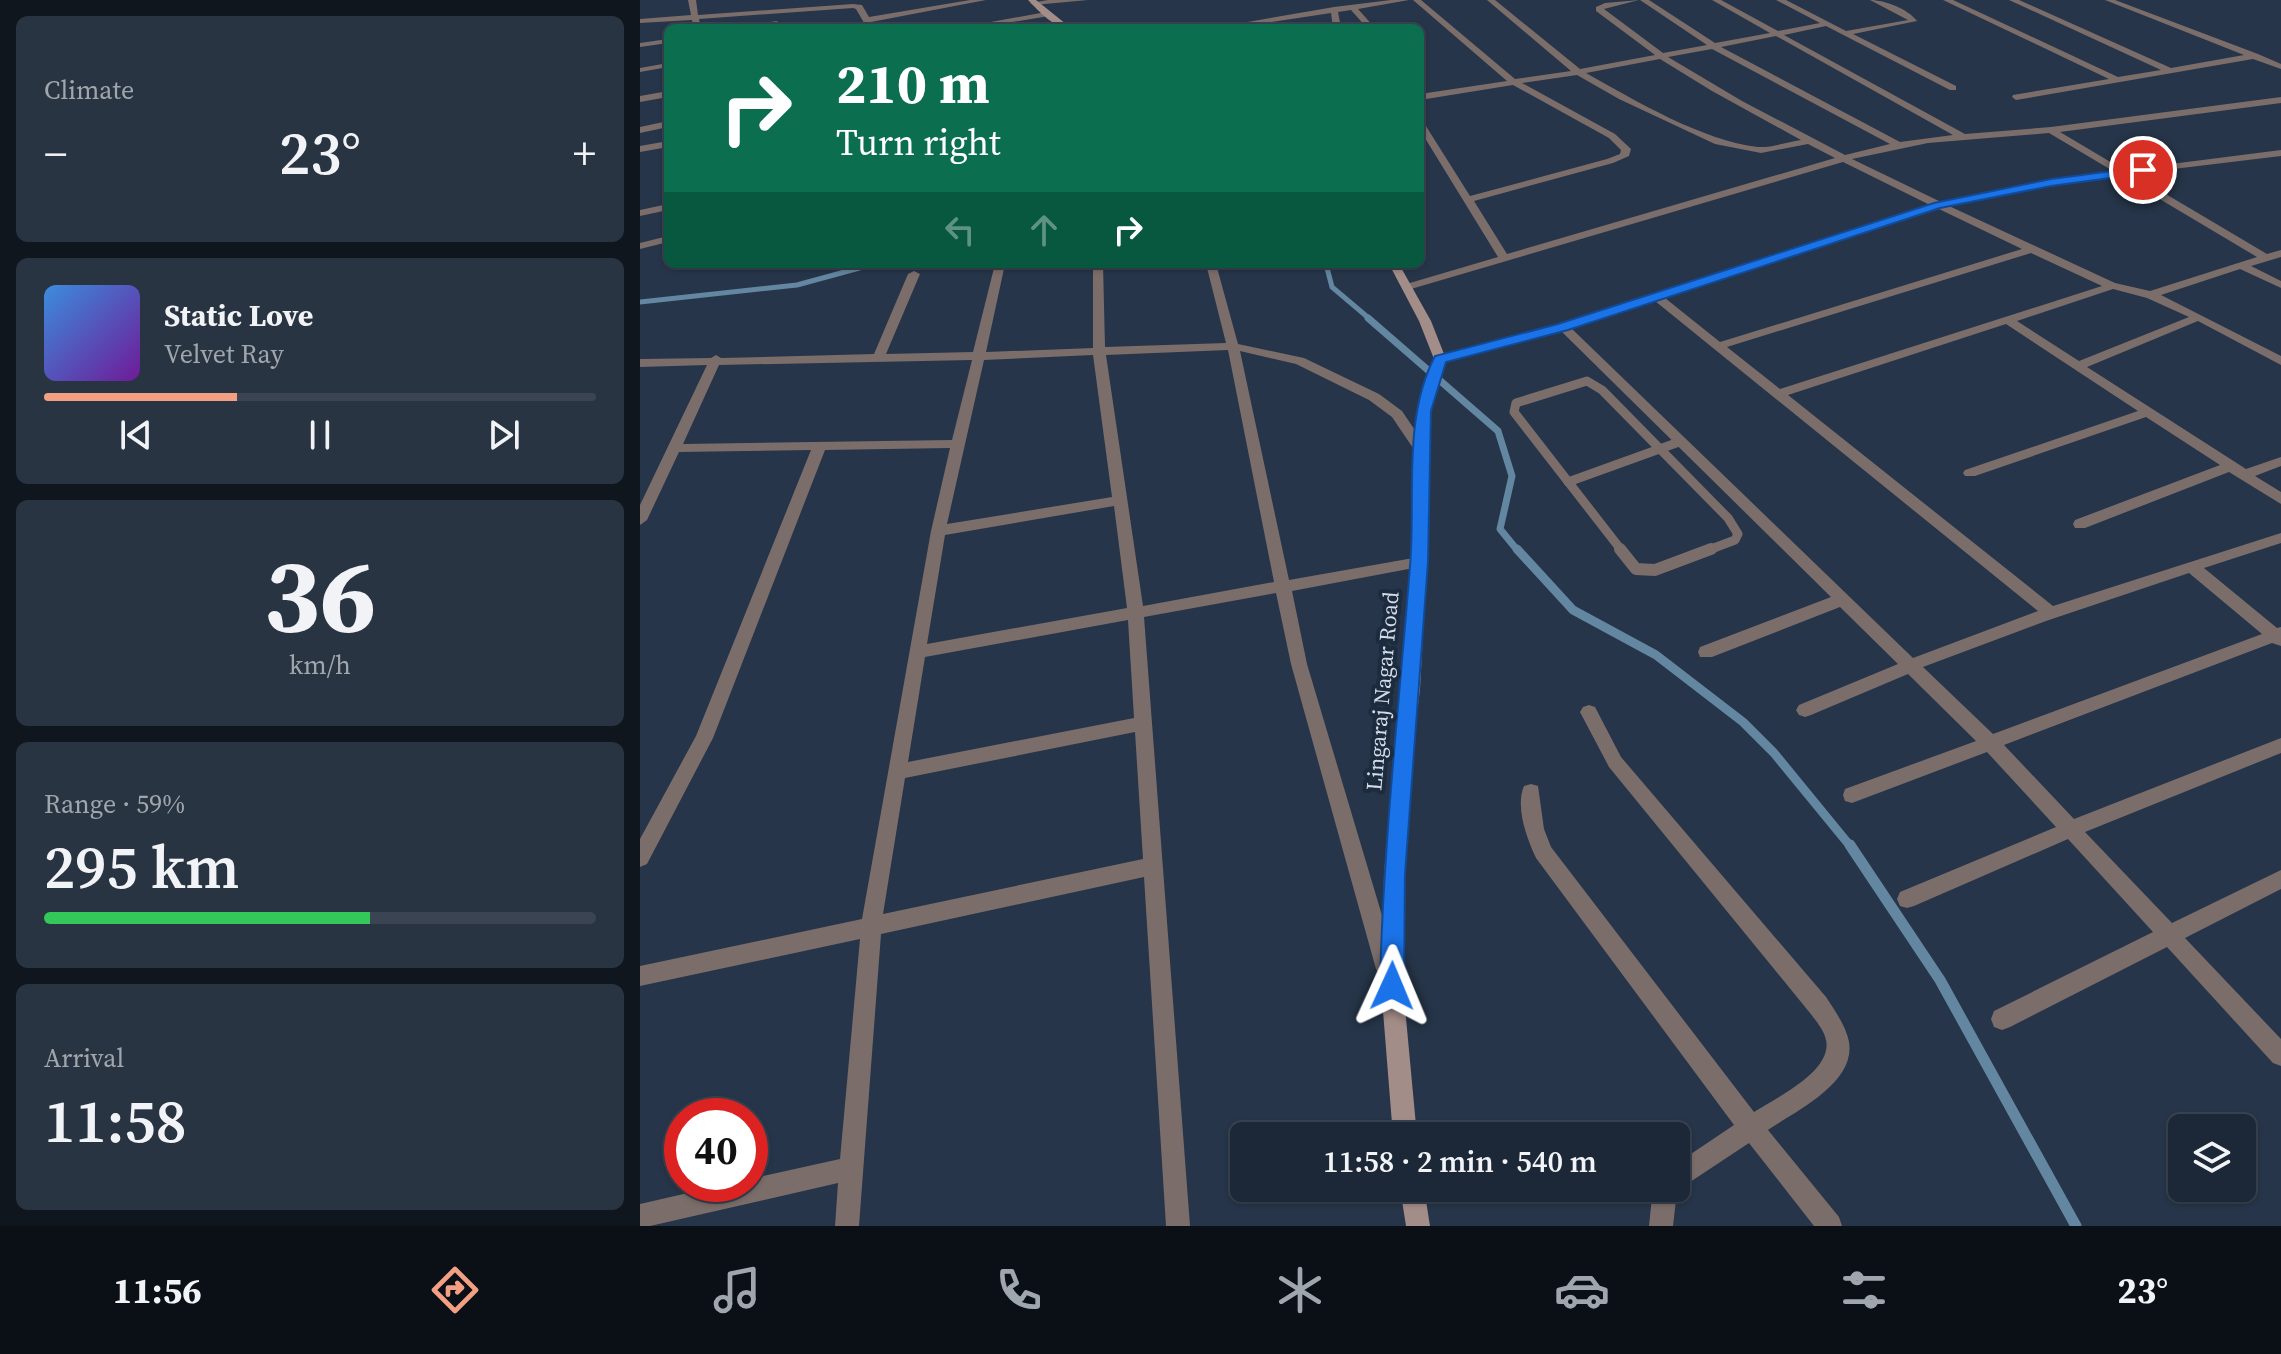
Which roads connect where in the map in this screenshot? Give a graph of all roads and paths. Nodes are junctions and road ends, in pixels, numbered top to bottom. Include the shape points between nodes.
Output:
1 (692, 0) edge
2 (982, 0) edge
3 (1084, 0) edge
4 (1302, 0) edge
5 (1405, 0) edge
6 (1417, 0) edge
7 (1491, 0) edge
8 (1635, 0) edge
9 (1644, 0) edge
10 (1716, 0) edge
11 (1780, 0) edge
12 (1874, 0) edge
13 (1947, 0) edge
14 (2013, 0) edge
15 (2109, 0) edge
16 (1033, 1) edge
17 (842, 3) edge
18 (1352, 7) junction
19 (1334, 9) junction
20 (772, 11) junction
21 (1311, 12) junction
22 (1046, 14) junction
23 (693, 16) junction
24 (640, 21) edge
25 (696, 24) edge
26 (778, 24) edge
27 (869, 24) edge
28 (986, 24) edge
29 (1061, 24) edge
30 (1240, 24) edge
31 (1336, 24) edge
32 (1367, 24) edge
33 (1827, 24) junction
34 (1845, 33) junction
35 (1779, 34) junction
36 (664, 42) edge
37 (640, 45) edge
38 (1715, 47) junction
39 (2255, 56) junction
40 (1661, 57) junction
41 (664, 66) edge
42 (2281, 67) edge
43 (640, 70) edge
44 (2169, 70) junction
45 (1578, 72) junction
46 (2116, 79) junction
47 (1512, 81) junction
48 (1428, 86) dead end
49 (1953, 88) dead end
50 (1436, 93) junction
51 (664, 95) edge
52 (1424, 96) edge
53 (2016, 97) dead end
54 (640, 99) edge
55 (2281, 100) edge
56 (664, 125) edge
57 (640, 130) edge
58 (1424, 130) edge
59 (2051, 130) junction
60 (1964, 137) junction
61 (1809, 141) junction
62 (664, 145) edge
63 (1898, 145) junction
64 (640, 149) edge
65 (2281, 153) edge
66 (1841, 158) junction
67 (2124, 173) junction
68 (1467, 200) junction
69 (1938, 206) junction
70 (664, 208) edge
71 (640, 213) edge
72 (664, 240) edge
73 (640, 246) edge
74 (2032, 249) junction
75 (2281, 253) edge
76 (1504, 258) junction
77 (2266, 258) junction
78 (2242, 266) junction
79 (999, 268) edge
80 (1098, 268) edge
81 (1212, 268) edge
82 (1396, 268) edge
83 (914, 274) dead end
84 (2281, 285) edge
85 (2112, 286) junction
86 (1407, 287) junction
87 (2152, 294) junction
88 (1657, 297) junction
89 (2196, 318) junction
90 (2006, 319) junction
91 (1563, 327) junction
92 (1233, 346) junction
93 (1719, 346) junction
94 (1099, 351) junction
95 (980, 356) junction
96 (879, 357) junction
97 (716, 359) junction
98 (2281, 361) edge
99 (640, 363) edge
100 (1438, 364) junction
101 (2078, 366) junction
102 (1779, 394) junction
103 (2148, 412) junction
104 (1679, 442) junction
105 (959, 444) junction
106 (820, 446) junction
107 (673, 448) junction
108 (1661, 449) junction
109 (1422, 451) junction
110 (2281, 461) edge
111 (2237, 471) junction
112 (1970, 473) dead end
113 (1568, 482) junction
114 (2281, 499) edge
115 (1120, 500) junction
116 (640, 520) edge
117 (2080, 524) dead end
118 (938, 531) junction
119 (2281, 538) edge
120 (1419, 562) junction
121 (2191, 566) junction
122 (1282, 588) junction
123 (1843, 599) junction
124 (1136, 614) junction
125 (2052, 614) junction
126 (2279, 637) edge
127 (918, 652) junction
128 (1706, 652) dead end
129 (1908, 664) junction
130 (1805, 710) dead end
131 (1589, 712) dead end
132 (1144, 723) junction
133 (1992, 745) junction
134 (2281, 745) edge
135 (898, 772) junction
136 (1531, 792) dead end
137 (1852, 795) dead end
138 (2071, 829) junction
139 (640, 858) edge
140 (1154, 866) junction
141 (2281, 879) edge
142 (1907, 899) dead end
143 (871, 925) junction
144 (2171, 936) junction
145 (640, 976) edge
146 (1392, 986) junction
147 (2002, 1019) dead end
148 (2281, 1055) edge
149 (1404, 1122) edge
150 (1751, 1127) junction
151 (852, 1168) junction
152 (1690, 1168) edge
153 (1414, 1202) edge
154 (1663, 1202) edge
155 (640, 1216) edge
156 (847, 1226) edge
157 (1178, 1226) edge
158 (1418, 1226) edge
159 (1661, 1226) edge
160 (1830, 1226) edge

1 - 23 street
2 - 27 street
3 - 16 street
4 - 21 street
5 - 18 street
6 - 47 street
7 - 45 street
8 - 40 street via 1599,9
9 - 38 street
10 - 35 street
11 - 33 street
12 - 34 street via 1913,21
13 - 46 street
14 - 44 street
15 - 39 street
16 - 22 street
17 - 20 street
17 - 27 street via 859,7
18 - 19 street
18 - 32 street
19 - 21 street
19 - 31 street
20 - 23 street
20 - 26 street
21 - 30 street
22 - 28 street
22 - 29 street
23 - 24 street
23 - 25 street
33 - 34 street
33 - 35 street
34 - 49 street
35 - 38 street
35 - 60 street
36 - 37 street
38 - 40 street
38 - 63 street
39 - 42 street
39 - 44 street
40 - 45 street
40 - 61 street
41 - 43 street
44 - 46 street
45 - 47 street
45 - 61 street via 1718,142 1761,150
46 - 53 street
47 - 50 street
47 - 68 street via 1612,136 1626,149 1624,156
48 - 50 street
50 - 52 street
51 - 54 street
55 - 59 street
56 - 57 street
58 - 68 street
59 - 60 street
59 - 67 street
60 - 63 street
61 - 66 street
62 - 64 street
63 - 66 street
65 - 67 street
66 - 69 street
66 - 76 street
67 - 69 street
67 - 77 street
68 - 76 street
69 - 74 street
69 - 88 street
70 - 71 street
72 - 73 street
74 - 85 street
74 - 93 street
75 - 77 street
76 - 86 street
77 - 78 street
78 - 84 street
78 - 87 street
79 - 95 street
80 - 94 street
81 - 92 street
82 - 86 street
83 - 96 street
85 - 87 street
85 - 90 street
86 - 100 street
87 - 89 street
88 - 91 street
88 - 93 street
89 - 98 street
89 - 101 street
90 - 101 street
90 - 102 street
91 - 100 street
91 - 104 street
92 - 94 street
92 - 109 street via 1300,361 1374,397 1397,414
92 - 122 street
93 - 102 street
94 - 95 street
94 - 115 street
95 - 96 street
95 - 105 street
96 - 97 street
97 - 99 street
97 - 107 street
100 - 109 street, Lingaraj Nagar Road via 1424,411
101 - 103 street
102 - 125 street
103 - 111 street
103 - 112 street
104 - 108 lane
104 - 123 street
105 - 106 street
105 - 118 street
106 - 107 street
106 - 139 street via 704,738
107 - 116 street
108 - 113 lane
108 - 113 lane via 1593,383 1564,386 1516,403 1517,416
108 - 113 lane via 1735,525 1735,540 1655,570 1636,569
109 - 120 street, Lingaraj Nagar Road
110 - 111 street
111 - 114 street
111 - 117 street
115 - 118 street
115 - 124 street
118 - 127 street
119 - 121 street
120 - 122 street
120 - 146 street, Lingaraj Nagar Road via 1394,875
121 - 125 street
121 - 126 street
122 - 124 street
122 - 146 street
123 - 128 street
123 - 129 street
124 - 127 street
124 - 132 street
125 - 129 street
126 - 133 street
127 - 135 street
129 - 130 street
129 - 133 street
131 - 150 street via 1615,762 1832,1025 1838,1060 1823,1080
132 - 135 street
132 - 140 street
133 - 137 street
133 - 138 street
134 - 138 street
135 - 143 street
136 - 150 street via 1534,829 1543,852
138 - 142 street
138 - 144 street
140 - 143 street
140 - 157 street
141 - 144 street
143 - 145 street
143 - 151 street
144 - 147 street
144 - 148 street
146 - 149 street, Lingaraj Nagar Road
150 - 152 street
150 - 160 street
151 - 155 street
151 - 156 street
153 - 158 street
154 - 159 street

